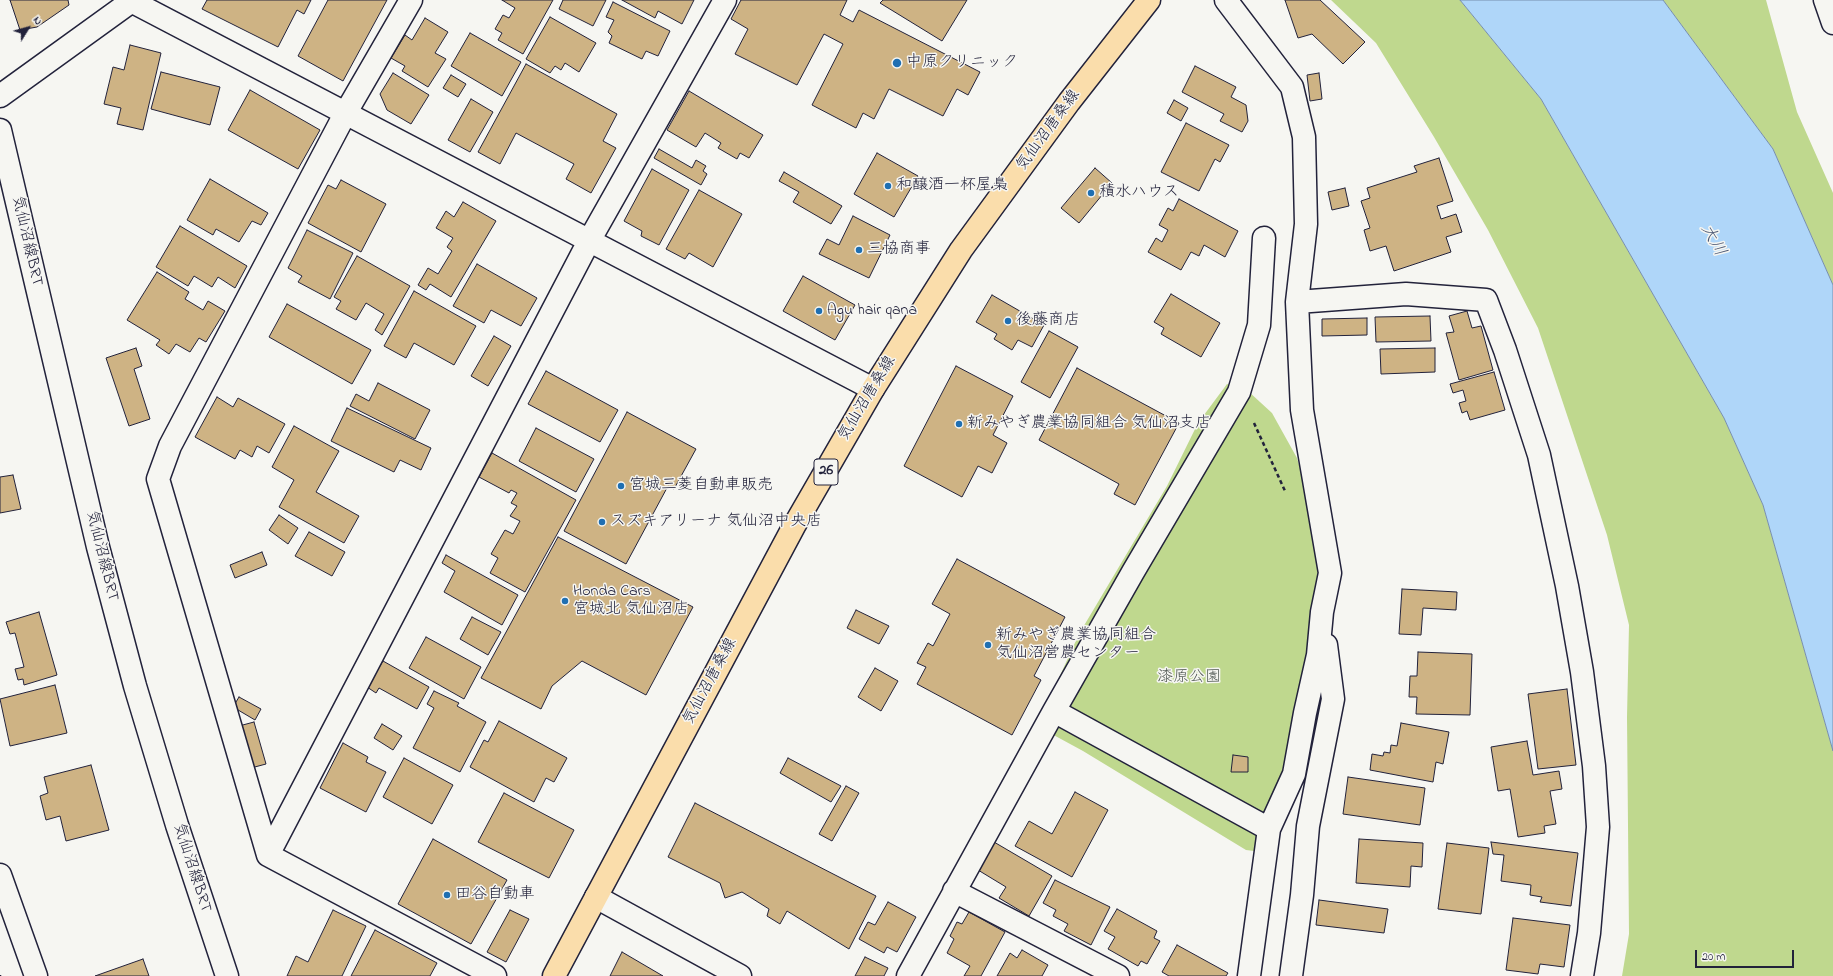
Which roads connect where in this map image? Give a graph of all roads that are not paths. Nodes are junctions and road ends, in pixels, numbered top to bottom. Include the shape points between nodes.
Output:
1 (411, 0) edge
2 (725, 0) edge
3 (1149, 0) edge
4 (1226, 0) edge
5 (1825, 0) edge
6 (132, 1) edge
7 (1833, 23) edge
8 (0, 96) edge
9 (345, 114) junction
10 (0, 130) edge
11 (1264, 238) dead end
12 (589, 241) junction
13 (1297, 302) junction
14 (873, 389) junction
15 (1322, 612) junction
16 (1054, 710) junction
17 (1270, 829) junction
18 (268, 855) junction
19 (0, 875) edge
20 (954, 891) junction
21 (596, 897) junction
22 (36, 976) edge
23 (227, 976) edge
24 (495, 976) edge
25 (554, 976) edge
26 (740, 976) edge
27 (908, 976) edge
28 (1118, 976) edge
29 (1249, 976) edge
30 (1291, 976) edge
31 (1582, 976) edge

1 - 9 street
2 - 12 street
3 - 14 main road, 気仙沼唐桑線 / 26 via 1069,102 961,250
4 - 13 street via 1292,87 1304,137 1306,224
5 - 7 street
6 - 8 street
6 - 9 street
9 - 12 street
9 - 18 street via 170,446 158,479
10 - 23 street, 気仙沼線BRT via 100,555 135,686
11 - 16 street via 1259,325 1239,392
12 - 14 street
12 - 18 street
13 - 15 street via 1302,410 1330,573
13 - 31 street via 1406,294 1486,300 1539,455 1567,586 1582,672 1594,766 1598,827 1590,932
14 - 21 main road, 気仙沼唐桑線 / 26 via 794,526
15 - 17 street via 1318,655 1294,774
15 - 30 street via 1333,698 1308,826
16 - 17 street
16 - 20 street
17 - 29 street
18 - 24 street
19 - 22 street
20 - 27 street
20 - 28 street
21 - 25 main road, 気仙沼唐桑線 / 26
21 - 26 street

